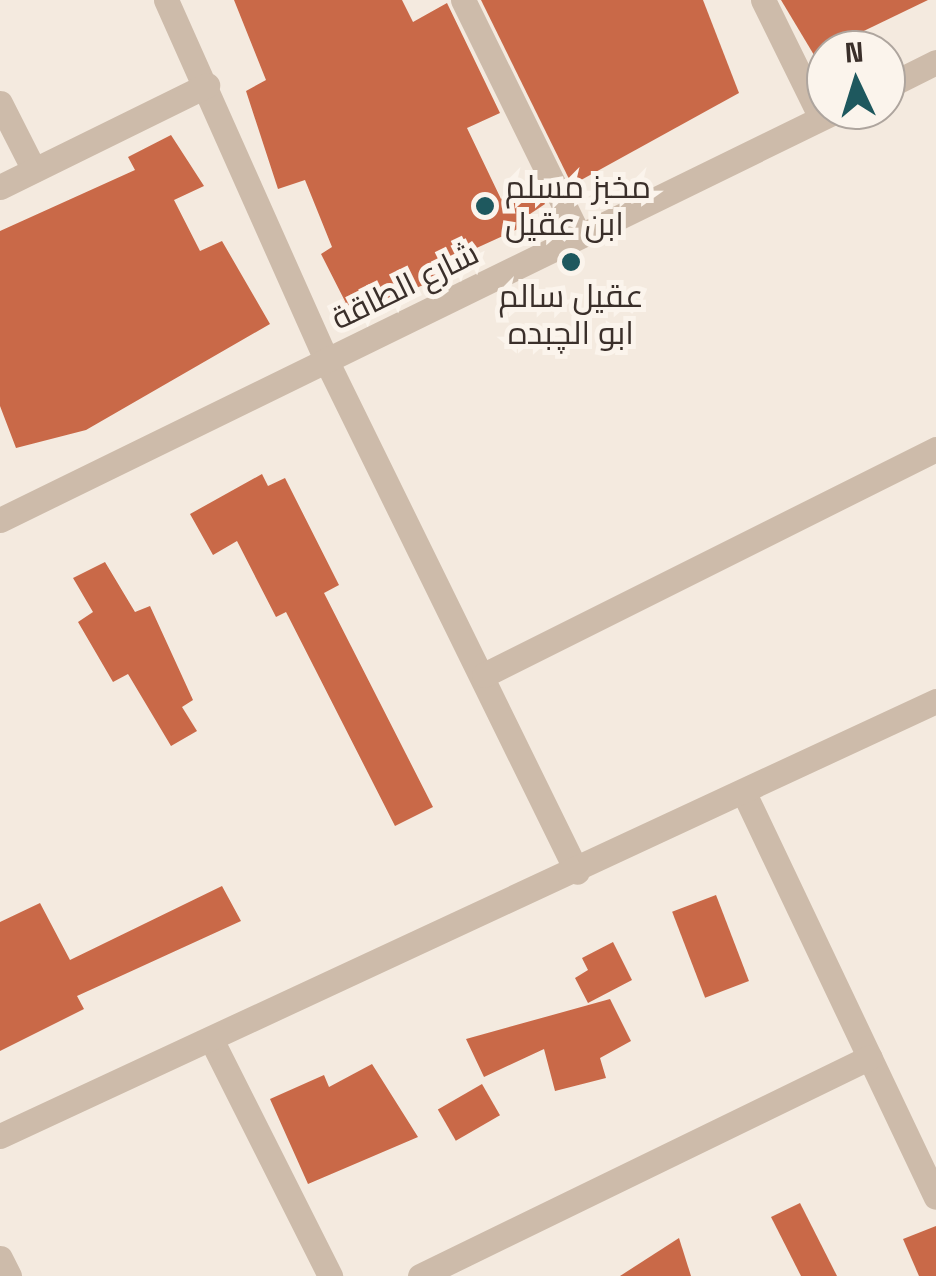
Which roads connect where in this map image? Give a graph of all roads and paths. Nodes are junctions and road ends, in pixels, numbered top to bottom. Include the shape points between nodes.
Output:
1 (166, 0) edge
2 (462, 0) edge
3 (764, 0) edge
4 (936, 62) edge
5 (806, 73) edge
6 (906, 77) edge
7 (208, 84) junction
8 (0, 102) edge
9 (806, 126) edge
10 (34, 170) junction
11 (0, 187) edge
12 (579, 236) junction
13 (326, 360) junction
14 (936, 449) edge
15 (0, 520) edge
16 (484, 675) junction
17 (936, 701) edge
18 (744, 793) junction
19 (577, 872) junction
20 (213, 1043) junction
21 (870, 1057) junction
22 (0, 1136) edge
23 (936, 1198) edge
24 (0, 1258) edge
25 (9, 1276) edge
26 (330, 1276) edge
27 (420, 1276) edge

1 - 7 street
2 - 12 street
3 - 5 street
4 - 6 street
7 - 10 street
7 - 13 street
8 - 10 street
9 - 12 street, شارع الطاقة
10 - 11 street
12 - 13 street, شارع الطاقة
13 - 15 street, شارع الطاقة
13 - 16 street
14 - 16 street
16 - 19 street
17 - 18 street
18 - 19 street
18 - 21 street
19 - 20 street
20 - 22 street
20 - 26 street
21 - 23 street
21 - 27 street
24 - 25 street

